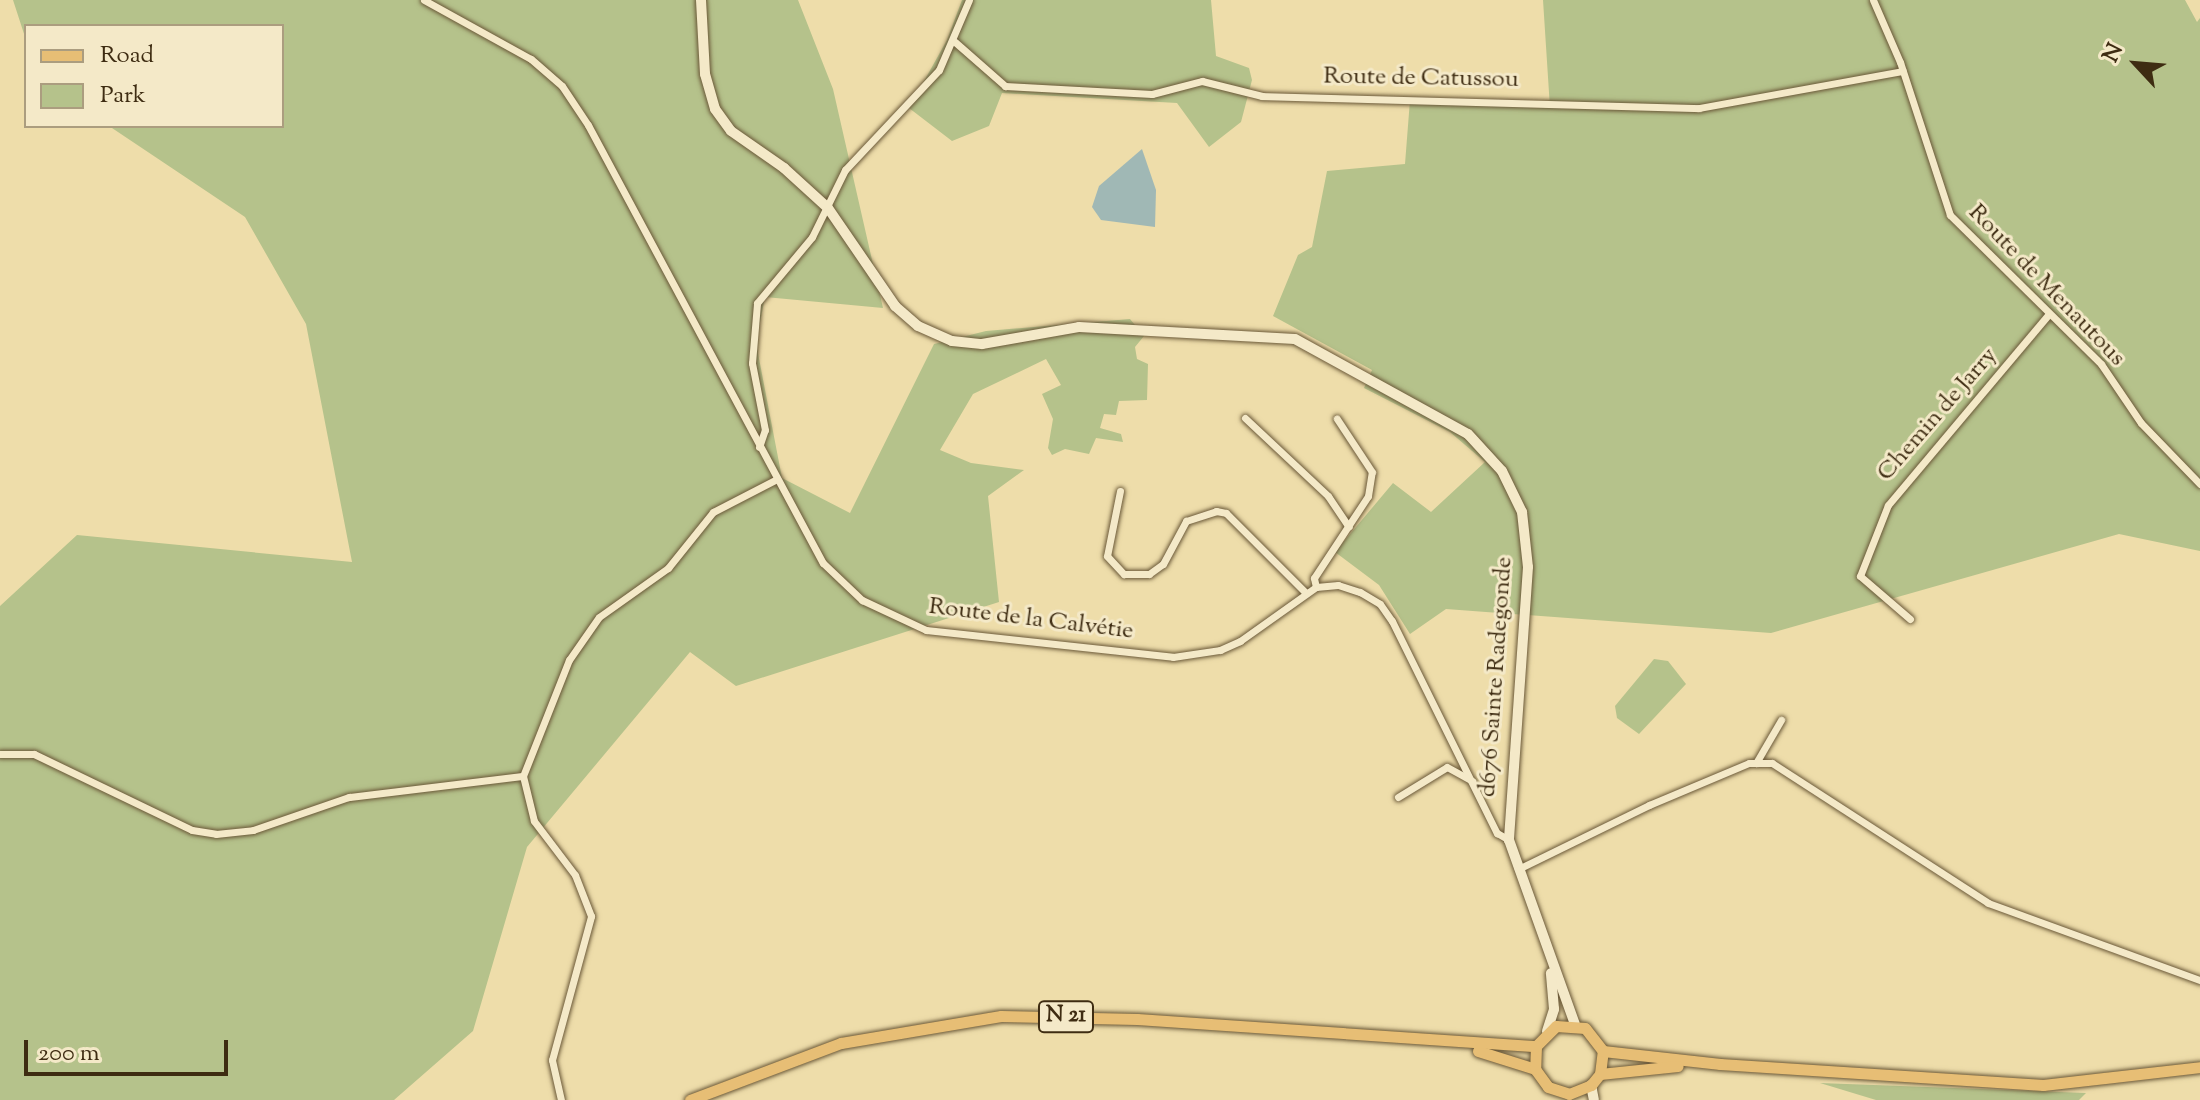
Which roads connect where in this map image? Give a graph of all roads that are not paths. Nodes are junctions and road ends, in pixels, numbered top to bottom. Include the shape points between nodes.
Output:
1 (424, 0) edge
2 (445, 0) edge
3 (701, 0) edge
4 (969, 0) edge
5 (1873, 0) edge
6 (442, 10) junction
7 (955, 42) junction
8 (1903, 71) junction
9 (828, 208) junction
10 (2048, 315) junction
11 (1245, 418) dead end
12 (1337, 419) dead end
13 (759, 447) junction
14 (777, 479) junction
15 (2200, 484) edge
16 (1120, 491) dead end
17 (1349, 527) junction
18 (1316, 587) junction
19 (1305, 592) junction
20 (1910, 619) dead end
21 (1781, 720) dead end
22 (0, 754) edge
23 (1756, 763) junction
24 (523, 776) junction
25 (1472, 781) junction
26 (1398, 797) dead end
27 (1509, 840) junction
28 (1516, 871) junction
29 (1545, 936) junction
30 (2200, 980) edge
31 (1575, 1024) junction
32 (1547, 1031) junction
33 (1453, 1044) junction
34 (1536, 1046) junction
35 (1603, 1051) junction
36 (1720, 1064) junction
37 (2200, 1067) edge
38 (1535, 1069) junction
39 (1600, 1074) junction
40 (1591, 1085) junction
41 (1572, 1097) edge
42 (561, 1100) edge
43 (690, 1100) edge
44 (1594, 1100) edge

1 - 6 street, Route de la Calvétie
2 - 6 street
3 - 9 main road, d676 Sainte Radegonde via 705,74 715,109 731,131
4 - 7 street
5 - 8 street, Route de Menautous
6 - 13 street, Route de la Calvétie via 531,59 562,86 588,125
7 - 8 street, Route de Catussou via 1005,86 1152,94 1202,81 1262,96 1699,108
7 - 9 street via 939,70 845,170
8 - 10 street, Route de Menautous via 1950,215
9 - 13 street via 812,237 757,303 752,363 765,430
9 - 27 main road, d676 Sainte Radegonde via 895,306 918,326 952,341 982,344 1079,327 1282,337 1318,348 1468,434 1502,471 1522,512 1528,567
10 - 15 street, Route de Menautous via 2101,364 2141,423
10 - 20 street, Chemin de Jarry via 1888,505 1860,576
11 - 17 street via 1328,496
12 - 17 street via 1372,472 1368,496
13 - 14 street, Route de la Calvétie
14 - 19 street, Route de la Calvétie via 823,563 862,600 926,630 1198,655 1240,641
14 - 24 street via 719,507 668,568 599,617 569,660
16 - 19 street via 1107,556 1124,574 1149,574 1163,564 1186,521 1216,511 1226,513
17 - 18 street via 1314,578
18 - 19 street, Route de la Calvétie
18 - 25 street via 1338,585 1380,604
21 - 23 street
22 - 24 street via 34,754 192,830 216,834 253,830 349,797
23 - 28 street via 1598,826
23 - 30 street via 1772,763 1796,774 1988,903
24 - 42 street via 534,821 575,875 591,916 552,1060
25 - 26 street via 1447,767
25 - 27 street via 1497,833
27 - 28 main road, d676 Sainte Radegonde
28 - 29 main road, d676 Sainte Radegonde
29 - 31 main road
29 - 32 main road via 1554,1009
31 - 32 main road
31 - 35 main road via 1593,1034
32 - 34 main road
33 - 34 main road, N 21
33 - 38 main road, N 21
33 - 43 main road, N 21 via 1137,1019 1001,1016 841,1043
34 - 38 main road
35 - 36 main road
35 - 39 main road
36 - 37 main road via 2043,1085
36 - 39 main road
38 - 41 main road via 1548,1087
39 - 40 main road
40 - 41 main road
40 - 44 main road

